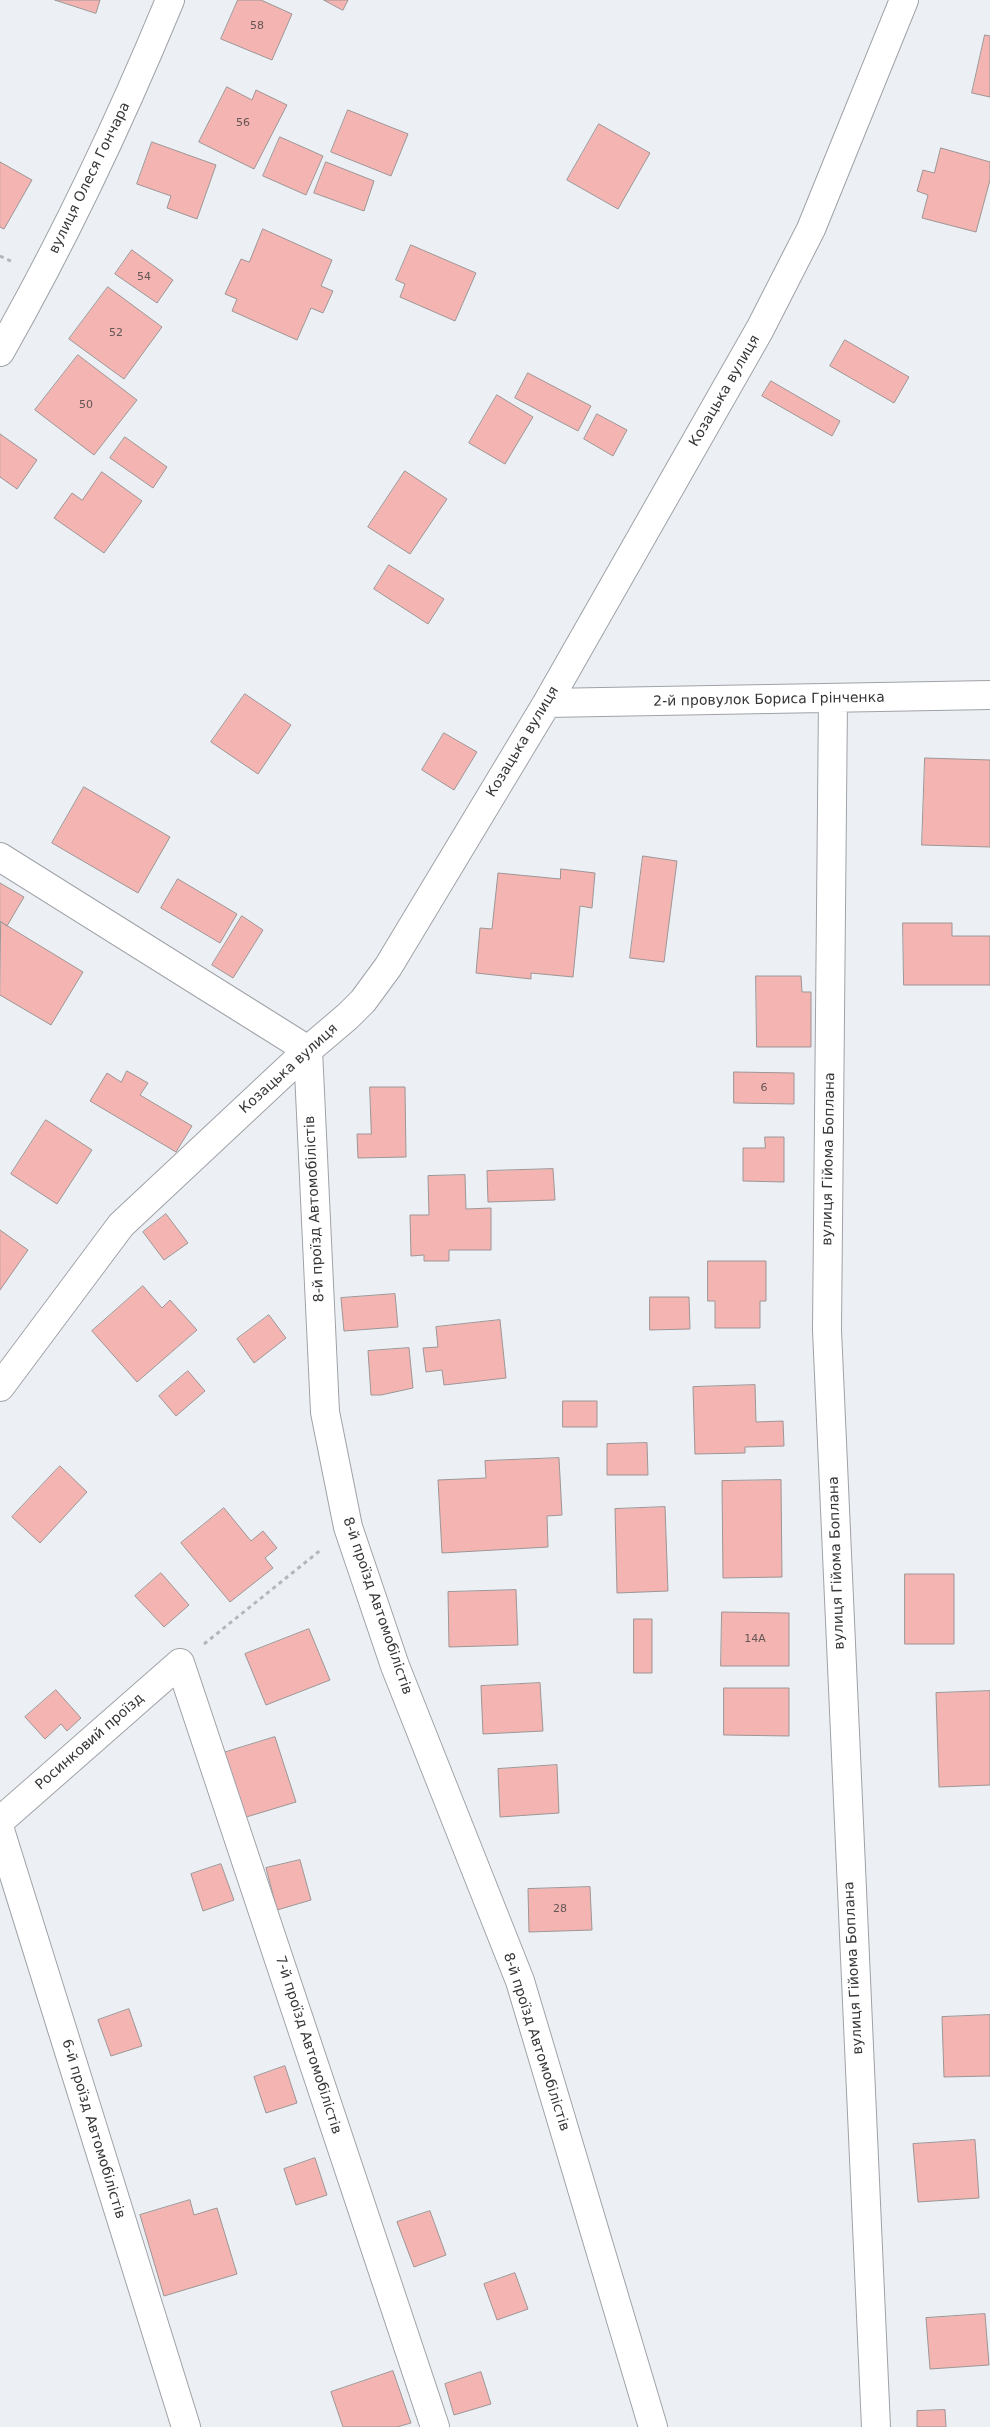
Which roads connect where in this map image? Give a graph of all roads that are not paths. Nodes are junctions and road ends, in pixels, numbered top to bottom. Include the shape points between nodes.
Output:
1 (170, 0) edge
2 (904, 0) edge
3 (0, 352) edge
4 (990, 695) edge
5 (833, 699) junction
6 (547, 703) junction
7 (0, 857) edge
8 (308, 1050) junction
9 (0, 1387) edge
10 (180, 1663) joint
11 (0, 1821) edge
12 (0, 1830) edge
13 (186, 2427) edge
14 (435, 2427) edge
15 (653, 2427) edge
16 (876, 2427) edge

1 - 3 street, вулиця Олеся Гончара via 105,152 44,274
2 - 6 street, Козацька вулиця via 811,229 786,279
4 - 5 street, 2-й провулок Бориса Грінченка
5 - 6 street, 2-й провулок Бориса Грінченка
5 - 16 street, вулиця Гійома Боплана via 827,1330
6 - 8 street, Козацька вулиця via 388,967 363,1001
7 - 8 street
8 - 9 street, Козацька вулиця via 122,1224
8 - 15 street, 8-й проїзд Автомобілістів via 325,1412 348,1527 395,1666 520,1981
10 - 11 street, Росинковий проїзд
10 - 14 street, 7-й проїзд Автомобілістів
12 - 13 street, 6-й проїзд Автомобілістів

